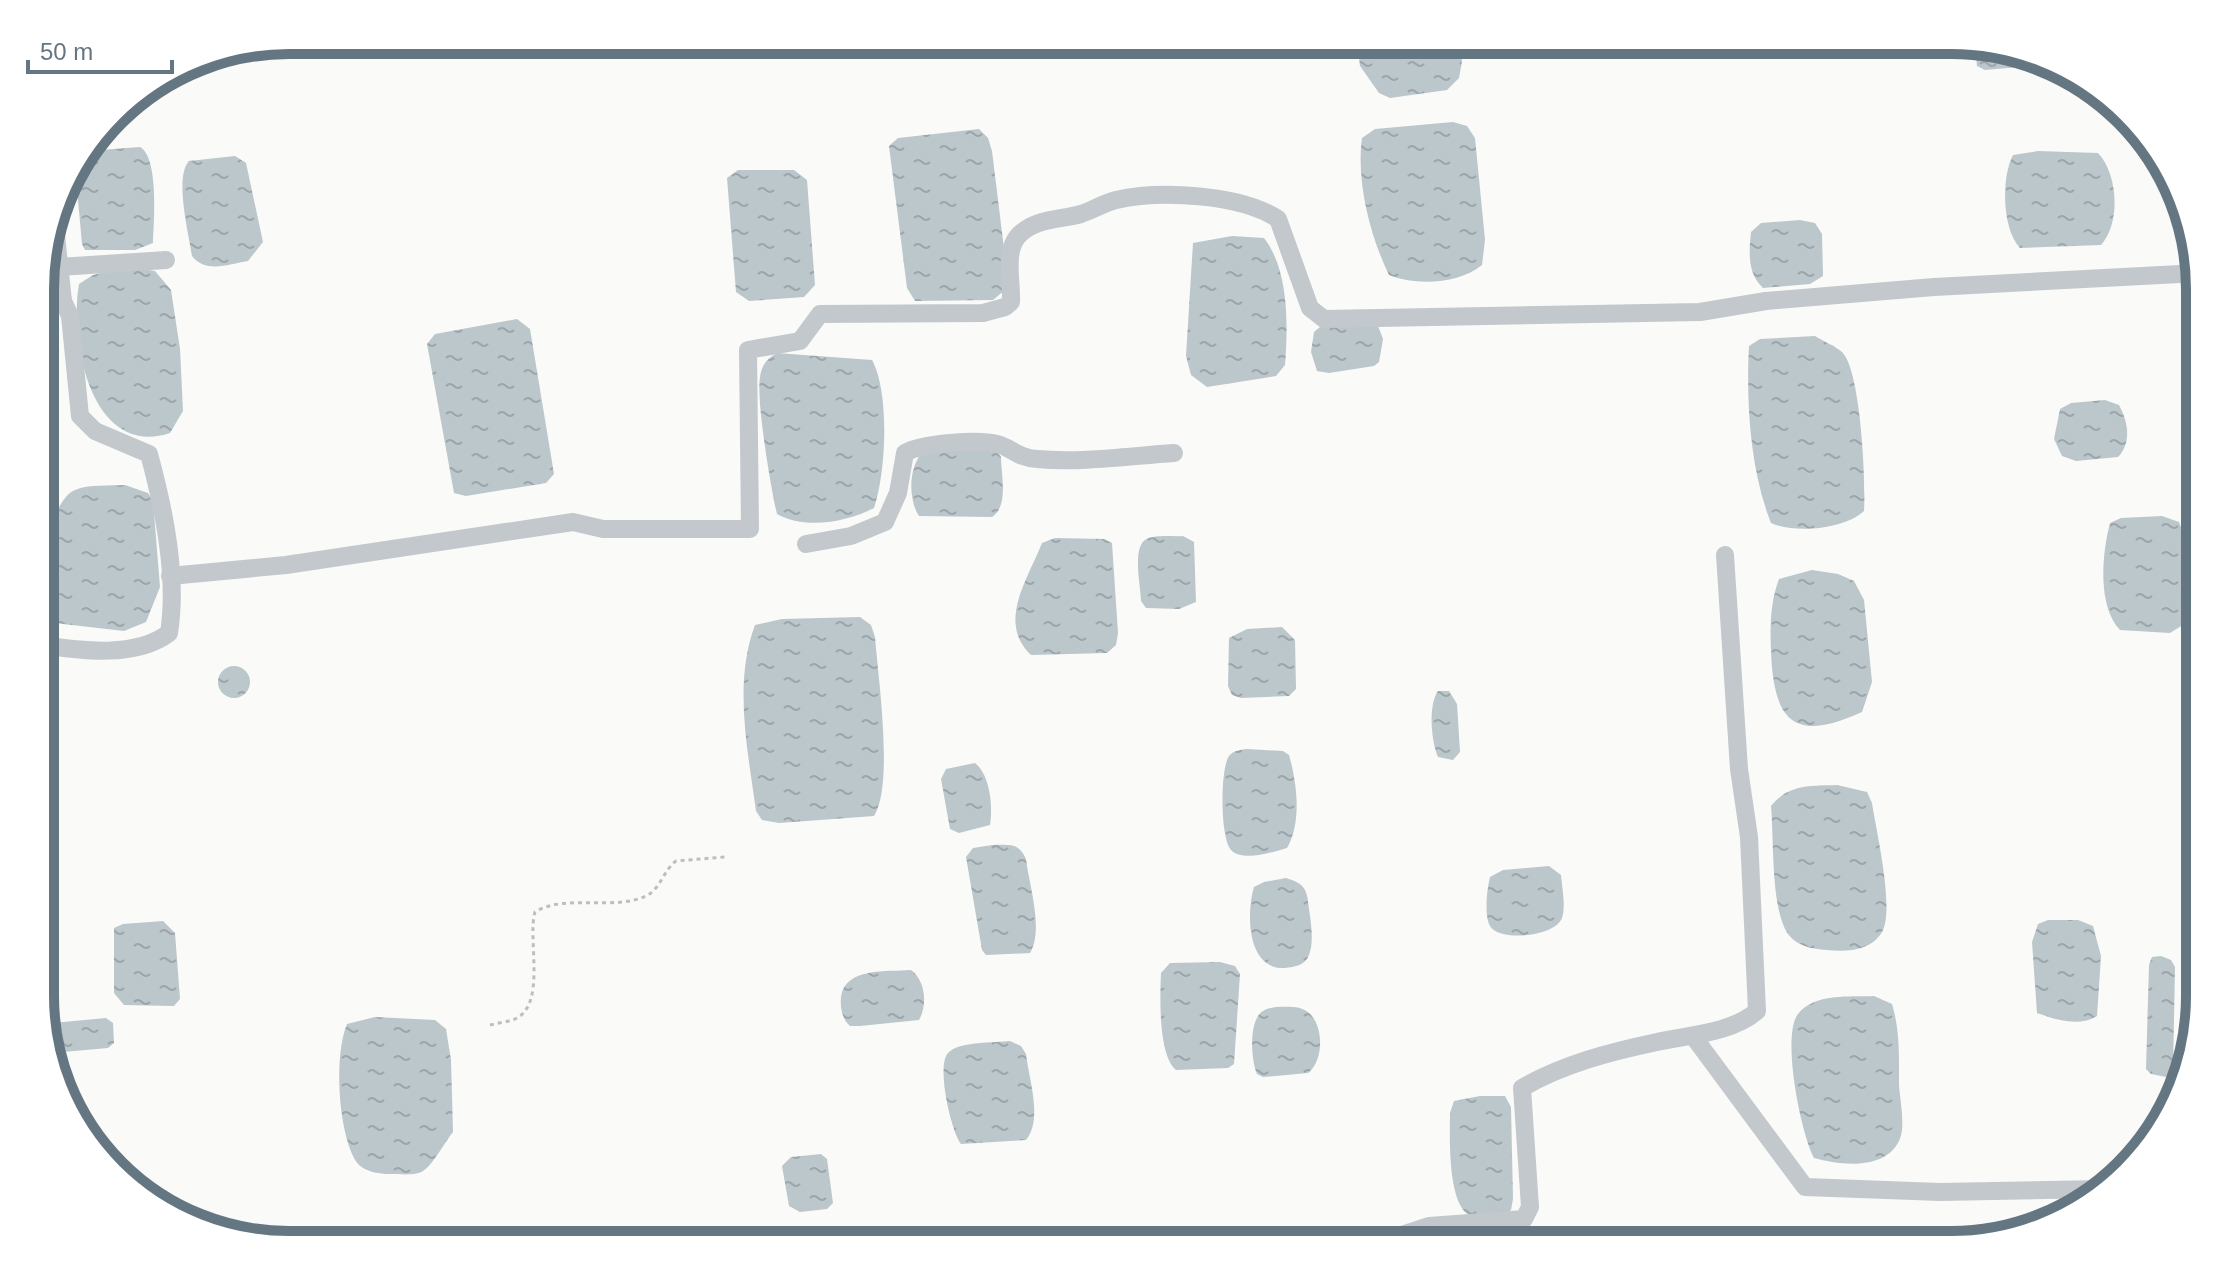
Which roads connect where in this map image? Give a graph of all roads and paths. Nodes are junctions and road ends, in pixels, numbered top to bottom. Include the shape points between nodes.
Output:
1 (57, 252) edge
2 (166, 260) dead end
3 (59, 267) junction
4 (2185, 274) edge
5 (54, 301) edge
6 (63, 301) junction
7 (1174, 453) dead end
8 (806, 544) dead end
9 (1725, 555) dead end
10 (170, 576) junction
11 (54, 646) edge
12 (725, 857) dead end
13 (490, 1025) dead end
14 (1693, 1036) junction
15 (2083, 1189) edge
16 (1416, 1230) edge

1 - 3 street
2 - 3 street
3 - 6 street
4 - 10 street via 1934,287 1700,312 1324,319 1310,308 1278,219 1268,212 1176,195 1125,199 1029,226 1017,236 1011,250 1011,302 1005,307 983,313 820,314 800,341 748,350 750,529 603,529 573,522 286,565
5 - 6 street
6 - 10 street via 70,316 80,416 95,431 149,454
7 - 8 street via 1037,459 1014,455 999,444 946,443 912,449 905,453 898,493 885,522 851,536
9 - 14 street via 1739,769 1749,837 1757,1011
10 - 11 street via 169,633 155,644 113,650
12 - 13 path via 676,861 652,891 638,898 535,912 534,978 528,1004 516,1018
14 - 15 street via 1805,1187
14 - 16 street via 1558,1067 1522,1088 1530,1207 1524,1219

